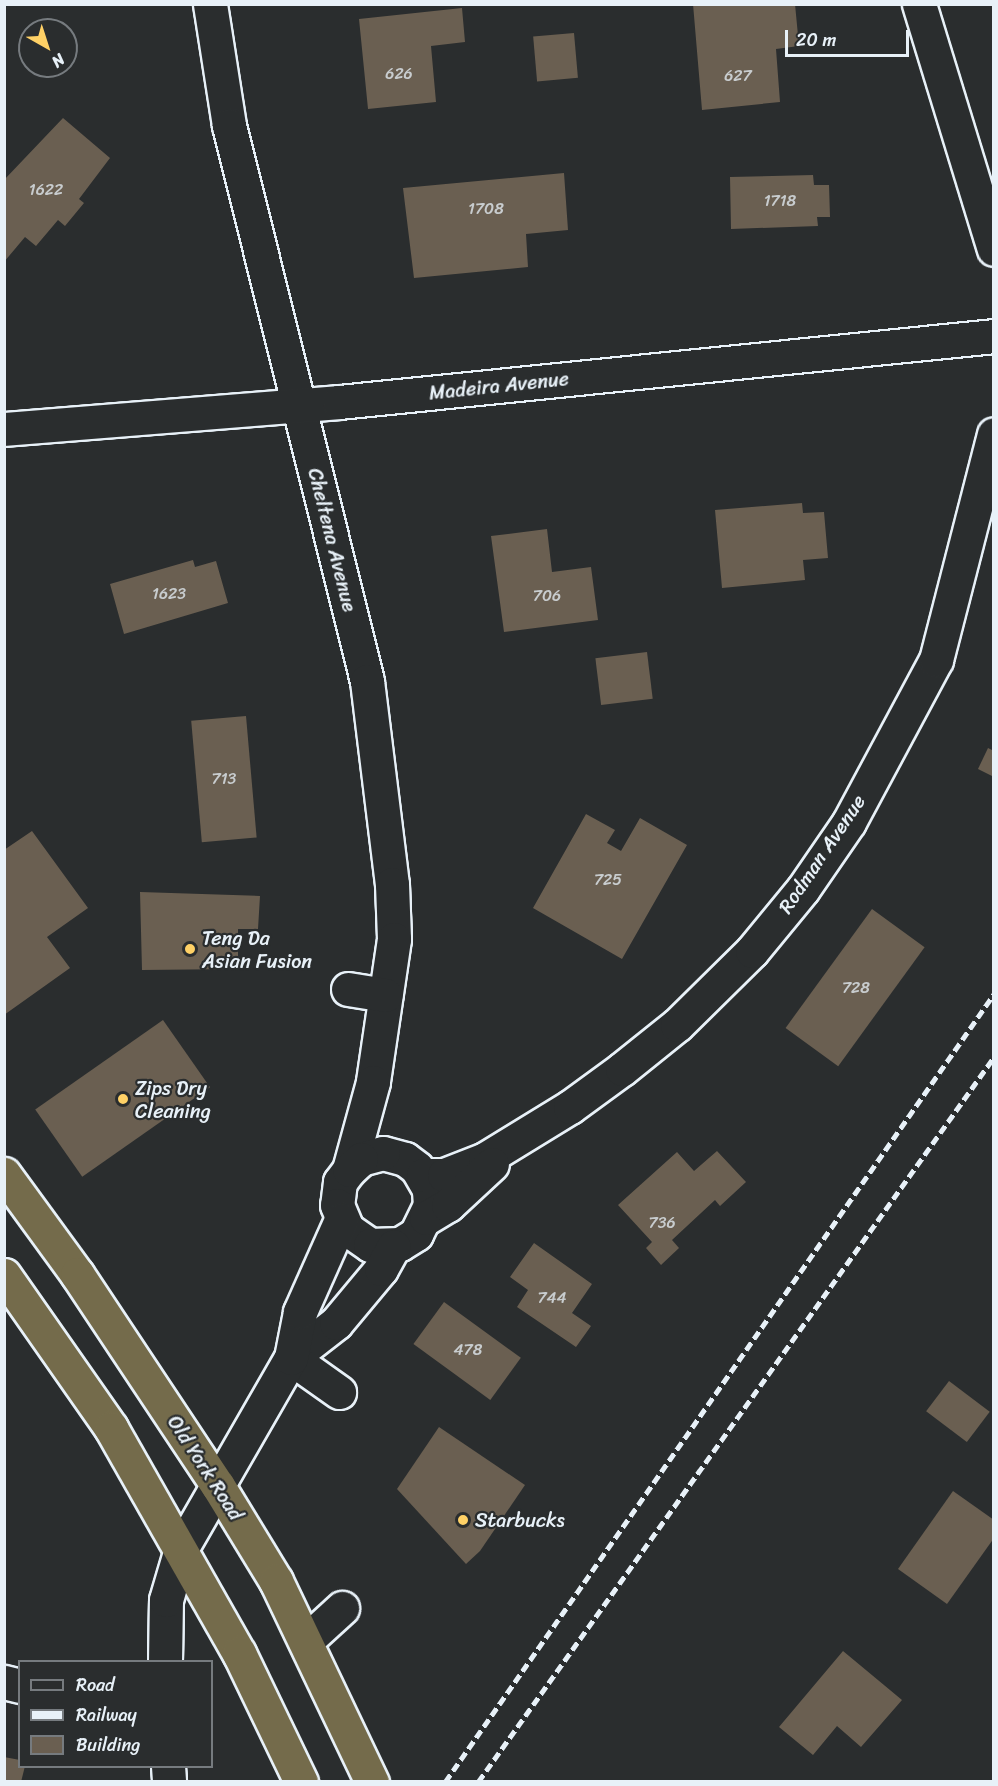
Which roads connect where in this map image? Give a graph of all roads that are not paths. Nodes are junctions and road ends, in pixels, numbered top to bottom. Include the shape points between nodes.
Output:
1 (210, 4) edge
2 (919, 4) edge
3 (993, 249) edge
4 (993, 336) edge
5 (298, 404) junction
6 (4, 429) edge
7 (993, 434) edge
8 (348, 989) dead end
9 (386, 995) junction
10 (373, 1082) junction
11 (518, 1141) junction
12 (378, 1161) junction
13 (4, 1174) edge
14 (426, 1218) junction
15 (341, 1220) junction
16 (394, 1246) junction
17 (4, 1275) edge
18 (291, 1358) junction
19 (339, 1392) dead end
20 (218, 1486) junction
21 (181, 1549) junction
22 (342, 1608) dead end
23 (306, 1641) junction
24 (165, 1660) edge
25 (300, 1777) edge
26 (372, 1782) edge

1 - 5 street, Cheltena Avenue via 229,125
2 - 3 street
4 - 5 street, Madeira Avenue
5 - 6 street, Madeira Avenue
5 - 9 street, Cheltena Avenue via 367,681 392,885 394,939
7 - 11 street, Rodman Avenue via 936,660 849,822 803,889 753,951 677,1025 570,1107
8 - 9 street
9 - 10 street, Cheltena Avenue
10 - 12 street, Cheltena Avenue
10 - 12 street, Cheltena Avenue
11 - 12 street, Rodman Avenue via 444,1175
11 - 14 street, Rodman Avenue via 448,1205
12 - 14 street, Cheltena Avenue via 430,1196
12 - 15 street, Cheltena Avenue via 338,1193
13 - 20 highway, Old York Road via 77,1274
14 - 16 street via 416,1234
15 - 16 street via 364,1242
15 - 18 street, Cheltena Avenue via 300,1312
16 - 18 street, Cheltena Avenue via 381,1269 336,1323
17 - 21 highway via 111,1428
18 - 19 street
18 - 20 street, Cheltena Avenue
20 - 21 street, Cheltena Avenue
20 - 23 highway, Old York Road
21 - 24 street via 166,1599
21 - 25 highway via 239,1653
22 - 23 street
23 - 26 highway, Old York Road

